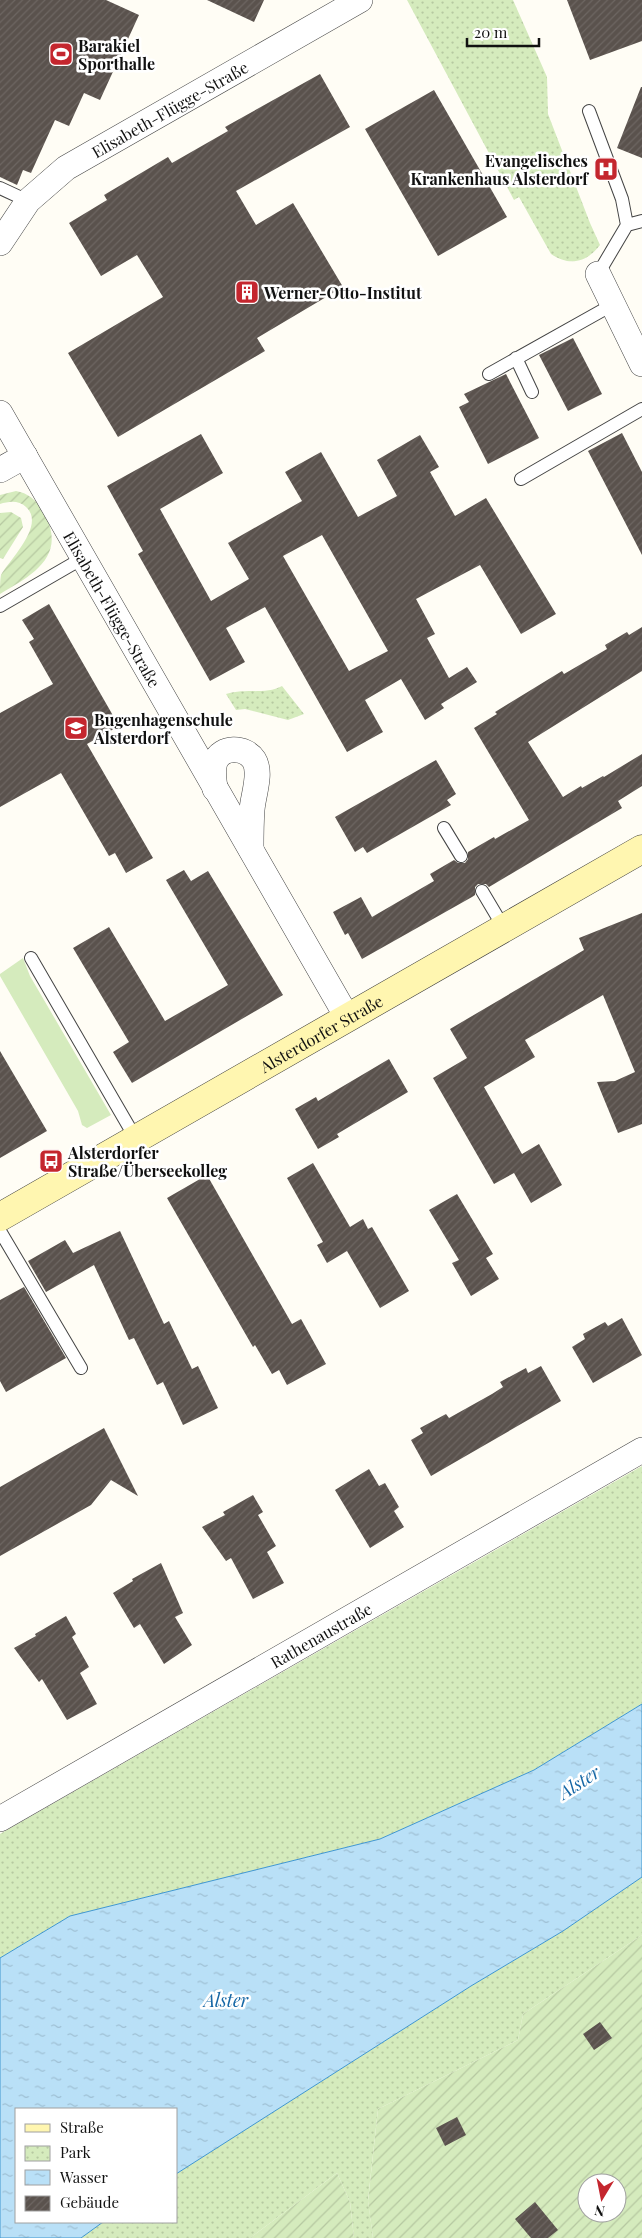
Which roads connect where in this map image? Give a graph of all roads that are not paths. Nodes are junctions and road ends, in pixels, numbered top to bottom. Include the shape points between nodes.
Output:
1 (360, 0) edge
2 (589, 111) dead end
3 (0, 188) edge
4 (28, 201) junction
5 (642, 221) edge
6 (627, 225) junction
7 (0, 243) edge
8 (598, 274) joint
9 (612, 305) junction
10 (516, 358) junction
11 (642, 364) edge
12 (488, 374) dead end
13 (532, 392) dead end
14 (642, 409) edge
15 (0, 413) edge
16 (25, 456) junction
17 (0, 470) edge
18 (521, 479) dead end
19 (83, 558) junction
20 (0, 606) edge
21 (216, 789) junction
22 (444, 828) dead end
23 (642, 849) edge
24 (251, 850) junction
25 (460, 856) dead end
26 (482, 891) dead end
27 (504, 928) junction
28 (31, 958) dead end
29 (347, 1017) junction
30 (136, 1139) junction
31 (0, 1217) edge
32 (0, 1231) edge
33 (81, 1368) dead end
34 (642, 1450) edge
35 (0, 1819) edge

1 - 4 street, Elisabeth-Flügge-Straße via 66,168
2 - 6 lane via 622,199
3 - 4 lane
4 - 7 street, Elisabeth-Flügge-Straße
5 - 6 lane
6 - 8 lane
8 - 9 street
9 - 10 lane
9 - 11 street
10 - 12 lane
10 - 13 lane
14 - 18 lane
15 - 16 street, Elisabeth-Flügge-Straße
16 - 17 street
16 - 19 street, Elisabeth-Flügge-Straße
19 - 20 lane
19 - 21 street, Elisabeth-Flügge-Straße
21 - 24 street, Elisabeth-Flügge-Straße
21 - 24 street, Elisabeth-Flügge-Straße via 213,772 222,753 233,749 244,751 254,760 257,775
22 - 25 lane
23 - 27 street, Alsterdorfer Straße
24 - 29 street, Elisabeth-Flügge-Straße
26 - 27 lane
27 - 29 street, Alsterdorfer Straße
28 - 30 lane
29 - 30 street, Alsterdorfer Straße
30 - 31 street, Alsterdorfer Straße
32 - 33 lane
34 - 35 street, Rathenaustraße

